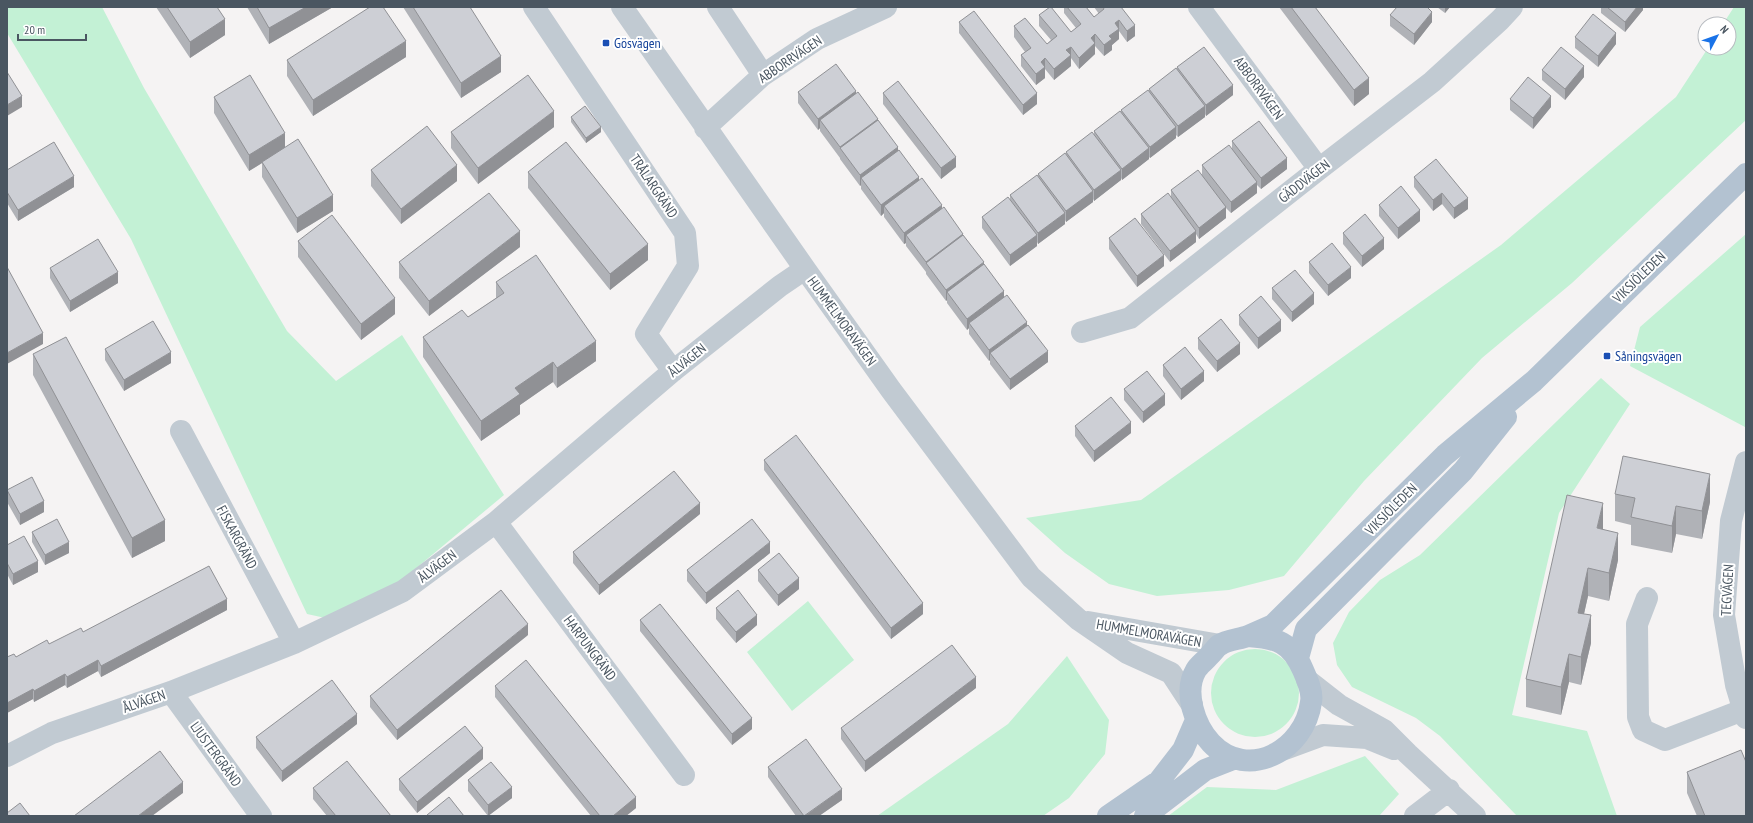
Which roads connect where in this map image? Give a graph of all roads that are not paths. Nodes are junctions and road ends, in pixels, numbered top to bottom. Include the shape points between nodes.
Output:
1 (534, 7) edge
2 (622, 7) edge
3 (718, 7) edge
4 (886, 7) edge
5 (1199, 7) edge
6 (1512, 7) edge
7 (763, 75) junction
8 (705, 128) junction
9 (1319, 169) junction
10 (1746, 174) edge
11 (804, 269) junction
12 (1082, 332) dead end
13 (673, 371) junction
14 (1534, 381) junction
15 (181, 431) dead end
16 (1746, 462) edge
17 (496, 522) junction
18 (1647, 598) dead end
19 (1079, 620) junction
20 (1248, 636) junction
21 (294, 643) junction
22 (1220, 645) junction
23 (1298, 658) junction
24 (1307, 680) junction
25 (171, 692) junction
26 (1194, 713) junction
27 (1745, 714) edge
28 (1284, 749) junction
29 (1408, 754) junction
30 (7, 756) edge
31 (1233, 759) junction
32 (684, 774) dead end
33 (1449, 790) junction
34 (261, 816) edge
35 (1108, 816) edge
36 (1145, 816) edge
37 (1415, 816) edge
38 (1475, 816) edge

1 - 13 street, TRÅLARGRÄND via 686,233 688,266 646,334
2 - 8 street, HUMMELMORAVÄGEN
3 - 7 street
4 - 7 street, ABBORRVÄGEN via 817,39
5 - 9 street, ABBORRVÄGEN via 1225,27
6 - 9 street, GÄDDVÄGEN via 1432,82
7 - 8 street, ABBORRVÄGEN
8 - 11 street, HUMMELMORAVÄGEN
9 - 12 street, GÄDDVÄGEN via 1130,318
10 - 14 main road, VIKSJÖLEDEN
11 - 13 street, ÅLVÄGEN
11 - 19 street, HUMMELMORAVÄGEN via 1031,577
13 - 17 street, ÅLVÄGEN
14 - 20 main road, VIKSJÖLEDEN via 1445,455 1273,625
14 - 23 main road, VIKSJÖLEDEN via 1463,471 1306,629
15 - 21 street, FISKARGRÄND
16 - 27 street, TEGVÄGEN via 1731,521 1724,615 1736,685
17 - 21 street, ÅLVÄGEN via 403,591
17 - 32 street, HARPUNGRÄND
18 - 27 street via 1637,624 1638,717 1643,730 1665,740
19 - 22 street, HUMMELMORAVÄGEN
19 - 26 street, HUMMELMORAVÄGEN via 1127,652 1170,674
20 - 22 main road
20 - 23 main road via 1270,638 1283,643
21 - 25 street, ÅLVÄGEN
22 - 26 main road via 1196,670 1192,685
23 - 24 main road
24 - 28 main road via 1312,701 1304,727
24 - 29 street via 1338,705 1384,730
25 - 30 street, ÅLVÄGEN via 52,733
25 - 34 street, LJUSTERGRÄND
26 - 31 main road via 1203,735 1216,748
26 - 35 main road via 1183,750 1159,781
28 - 29 street via 1323,735 1367,738
28 - 31 main road via 1260,761
29 - 33 street
31 - 36 main road via 1205,770
33 - 37 street
33 - 38 street

